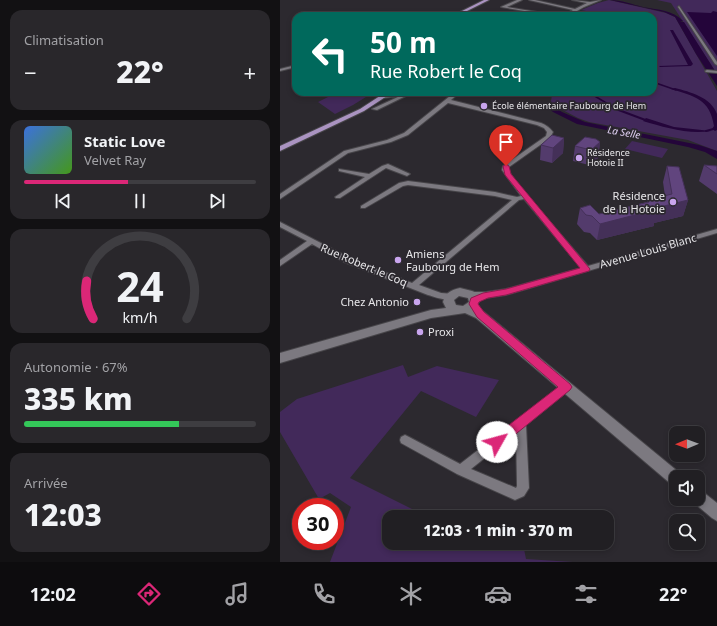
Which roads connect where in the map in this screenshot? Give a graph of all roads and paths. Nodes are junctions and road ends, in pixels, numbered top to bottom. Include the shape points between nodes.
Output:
1 (481, 0) edge
2 (487, 0) edge
3 (520, 0) edge
4 (531, 0) edge
5 (574, 0) edge
6 (599, 0) edge
7 (589, 3) junction
8 (680, 8) dead end
9 (576, 10) junction
10 (457, 12) edge
11 (462, 12) edge
12 (535, 12) edge
13 (572, 12) edge
14 (717, 64) edge
15 (292, 67) edge
16 (280, 70) edge
17 (707, 71) dead end
18 (716, 72) edge
19 (381, 96) edge
20 (382, 96) edge
21 (403, 96) edge
22 (453, 96) edge
23 (447, 101) junction
24 (375, 109) dead end
25 (280, 144) edge
26 (280, 149) edge
27 (341, 170) dead end
28 (369, 176) junction
29 (401, 184) junction
30 (280, 197) edge
31 (338, 197) dead end
32 (521, 198) junction
33 (363, 206) dead end
34 (280, 224) edge
35 (717, 231) edge
36 (311, 242) junction
37 (280, 264) edge
38 (586, 269) junction
39 (413, 286) junction
40 (450, 299) junction
41 (471, 305) junction
42 (431, 314) junction
43 (280, 358) edge
44 (566, 387) junction
45 (521, 424) junction
46 (404, 440) dead end
47 (461, 470) junction
48 (669, 473) edge
49 (705, 503) edge
50 (717, 513) edge

1 - 10 main road
2 - 11 main road
3 - 12 street via 503,7
4 - 9 street
5 - 7 street
6 - 7 street
7 - 9 street
8 - 14 street
9 - 13 street
15 - 16 street
17 - 18 street
19 - 25 main road
20 - 26 main road via 334,125
21 - 24 street
22 - 23 street
23 - 30 street via 406,134 389,142 346,152
23 - 32 street via 539,124 549,129 548,137 506,166 507,174
27 - 28 street
28 - 29 street via 388,166 409,171
28 - 31 street
29 - 32 street via 415,183
29 - 33 street
32 - 38 street
32 - 39 street
34 - 36 street, Rue Robert le Coq
35 - 38 street, Avenue Louis Blanc
36 - 37 street
36 - 39 street, Rue Robert le Coq via 347,260
38 - 41 street, Avenue Louis Blanc via 506,292 486,295
39 - 40 street, Rue Robert le Coq
40 - 41 street via 451,307
40 - 41 street via 460,292
40 - 42 street, Avenue Louis Blanc
41 - 42 street, Avenue Louis Blanc
41 - 44 street
42 - 43 street, Avenue Louis Blanc
44 - 45 street
44 - 48 street
45 - 47 street
45 - 47 street via 523,488 520,492 515,494
46 - 47 street
49 - 50 street

